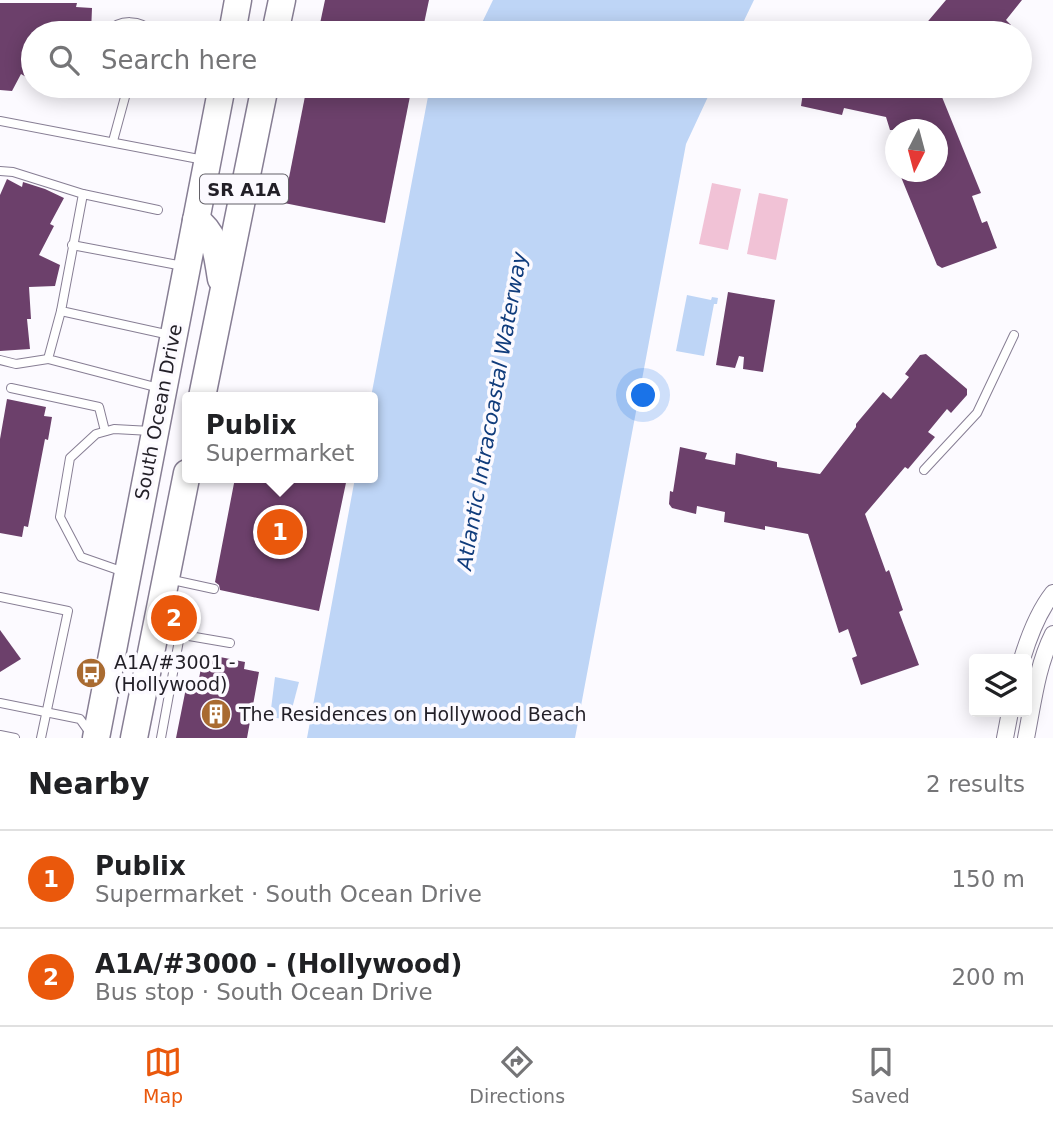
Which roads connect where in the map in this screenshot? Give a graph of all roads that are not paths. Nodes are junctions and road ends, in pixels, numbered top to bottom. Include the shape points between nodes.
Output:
1 (238, 0) edge
2 (282, 0) edge
3 (234, 21) edge
4 (278, 21) edge
5 (125, 98) edge
6 (220, 98) edge
7 (263, 98) edge
8 (0, 121) edge
9 (113, 141) junction
10 (207, 161) junction
11 (0, 171) edge
12 (83, 194) junction
13 (159, 209) dead end
14 (195, 220) junction
15 (72, 245) junction
16 (186, 267) junction
17 (224, 291) junction
18 (61, 311) junction
19 (1014, 335) dead end
20 (173, 336) junction
21 (48, 359) junction
22 (0, 360) edge
23 (11, 388) dead end
24 (163, 389) junction
25 (203, 392) edge
26 (105, 431) junction
27 (155, 431) junction
28 (924, 470) dead end
29 (185, 483) edge
30 (127, 573) junction
31 (165, 578) junction
32 (214, 589) dead end
33 (0, 597) edge
34 (1051, 600) edge
35 (168, 633) junction
36 (1053, 634) edge
37 (230, 643) dead end
38 (1024, 654) edge
39 (0, 704) edge
40 (46, 714) junction
41 (1009, 717) edge
42 (0, 735) edge
43 (15, 738) edge
44 (41, 738) edge
45 (95, 738) edge
46 (134, 738) edge
47 (161, 738) edge
48 (1005, 738) edge
49 (1026, 738) edge

1 - 3 main road
2 - 4 main road
5 - 9 lane
6 - 10 main road, South Ocean Drive / SR A1A
7 - 17 main road, SR A1A
8 - 9 lane
9 - 10 lane
10 - 14 main road, South Ocean Drive / SR A1A
11 - 12 lane
12 - 13 lane
12 - 15 lane
14 - 16 main road, South Ocean Drive / SR A1A
14 - 17 main road via 214,241
15 - 16 lane
15 - 18 lane
16 - 20 main road, South Ocean Drive / SR A1A
17 - 25 main road, SR A1A
18 - 20 lane
18 - 21 lane
19 - 28 lane via 977,412
20 - 24 main road, South Ocean Drive / SR A1A
21 - 22 lane
21 - 24 lane
23 - 26 lane via 99,407
24 - 27 main road, South Ocean Drive / SR A1A
26 - 27 lane
26 - 30 lane via 70,458 60,516 81,557
27 - 30 main road, South Ocean Drive / SR A1A
29 - 31 main road, South Ocean Drive
30 - 45 main road, South Ocean Drive / SR A1A
31 - 32 lane
31 - 35 main road, South Ocean Drive
33 - 40 lane via 68,611
34 - 38 street via 1028,638
35 - 37 lane
35 - 46 main road, South Ocean Drive
35 - 47 lane
36 - 49 street
39 - 40 lane
40 - 44 lane
40 - 45 lane via 79,719
41 - 48 street
42 - 43 lane

